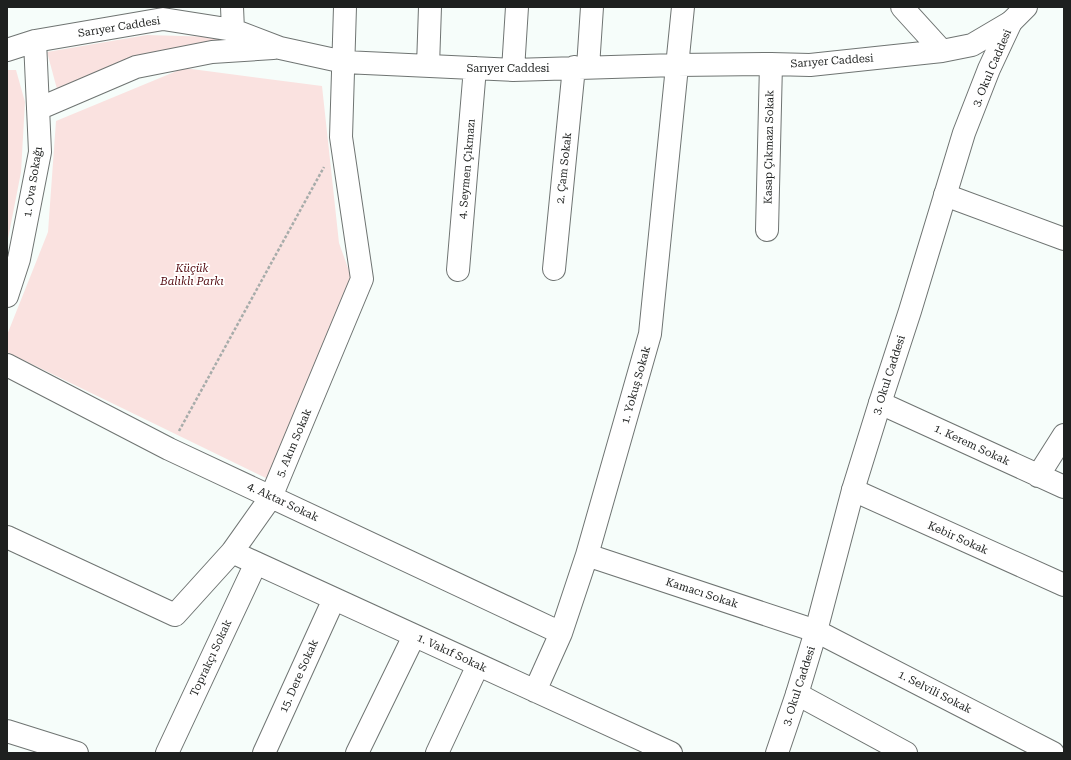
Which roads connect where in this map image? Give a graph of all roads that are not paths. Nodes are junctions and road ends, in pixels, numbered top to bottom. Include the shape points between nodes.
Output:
1 (232, 7) edge
2 (345, 7) edge
3 (430, 7) edge
4 (516, 7) edge
5 (592, 7) edge
6 (683, 7) edge
7 (902, 7) edge
8 (1026, 7) edge
9 (1011, 22) junction
10 (233, 30) junction
11 (35, 41) junction
12 (280, 48) junction
13 (7, 50) edge
14 (942, 52) junction
15 (344, 62) junction
16 (771, 64) junction
17 (677, 65) junction
18 (428, 66) junction
19 (581, 67) junction
20 (475, 68) junction
21 (513, 70) junction
22 (38, 108) junction
23 (945, 195) junction
24 (767, 230) dead end
25 (1064, 239) edge
26 (554, 269) dead end
27 (458, 270) dead end
28 (7, 296) edge
29 (7, 365) edge
30 (880, 403) junction
31 (1064, 435) edge
32 (1038, 476) junction
33 (1064, 487) edge
34 (853, 490) junction
35 (271, 497) junction
36 (7, 537) edge
37 (232, 552) junction
38 (588, 555) junction
39 (256, 563) junction
40 (1064, 585) edge
41 (334, 599) junction
42 (816, 631) junction
43 (562, 633) junction
44 (414, 636) junction
45 (478, 665) junction
46 (535, 691) junction
47 (797, 694) junction
48 (7, 731) edge
49 (77, 753) edge
50 (167, 753) edge
51 (264, 753) edge
52 (357, 753) edge
53 (437, 753) edge
54 (671, 753) edge
55 (777, 753) edge
56 (906, 753) edge
57 (1053, 753) edge

1 - 10 street
2 - 15 street, 5. Akın Sokak
3 - 18 street
4 - 21 street
5 - 19 street, 2. Çam Sokak
6 - 17 street, 1. Yokuş Sokak
7 - 14 street
8 - 9 street, 3. Okul Caddesi
9 - 14 street, Sarıyer Caddesi via 972,45
9 - 23 street, 3. Okul Caddesi via 964,133
10 - 11 street, Sarıyer Caddesi via 163,20
10 - 12 street, Sarıyer Caddesi
11 - 13 street, Sarıyer Caddesi
11 - 22 street, 1. Ova Sokağı
12 - 15 street, Sarıyer Caddesi
12 - 22 street via 212,52 136,67
14 - 16 street, Sarıyer Caddesi via 810,65
15 - 18 street, Sarıyer Caddesi
15 - 35 street, 5. Akın Sokak via 341,136 362,279
16 - 17 street, Sarıyer Caddesi
16 - 24 street, Kasap Çıkmazı Sokak
17 - 19 street, Sarıyer Caddesi
17 - 38 street, 1. Yokuş Sokak via 650,334
18 - 20 street, Sarıyer Caddesi
19 - 21 street, Sarıyer Caddesi
19 - 26 street, 2. Çam Sokak
20 - 21 street, Sarıyer Caddesi
20 - 27 street, 4. Seymen Çıkmazı
22 - 28 street, 1. Ova Sokağı via 40,152 19,259
23 - 25 street
23 - 30 street, 3. Okul Caddesi
29 - 35 street, 4. Aktar Sokak via 169,449
30 - 32 street, 1. Kerem Sokak
30 - 34 street, 3. Okul Caddesi
31 - 32 street
32 - 33 street, 1. Kerem Sokak
34 - 40 street, Kebir Sokak
34 - 42 street, 3. Okul Caddesi
35 - 37 street, 5. Akın Sokak
35 - 43 street, 4. Aktar Sokak
36 - 37 street, 5. Akın Sokak via 175,615
37 - 39 street, 1. Vakıf Sokak
38 - 42 street, Kamacı Sokak
38 - 43 street, 1. Yokuş Sokak
39 - 41 street, 1. Vakıf Sokak
39 - 50 street, Toprakçı Sokak
41 - 44 street, 1. Vakıf Sokak
41 - 51 street, 15. Dere Sokak
42 - 47 street, 3. Okul Caddesi
42 - 57 street, 1. Selvili Sokak
43 - 46 street, 1. Yokuş Sokak
44 - 45 street, 1. Vakıf Sokak
44 - 52 street
45 - 46 street, 1. Vakıf Sokak
45 - 53 street
46 - 54 street, 1. Vakıf Sokak
47 - 55 street, 3. Okul Caddesi
47 - 56 street
48 - 49 street

